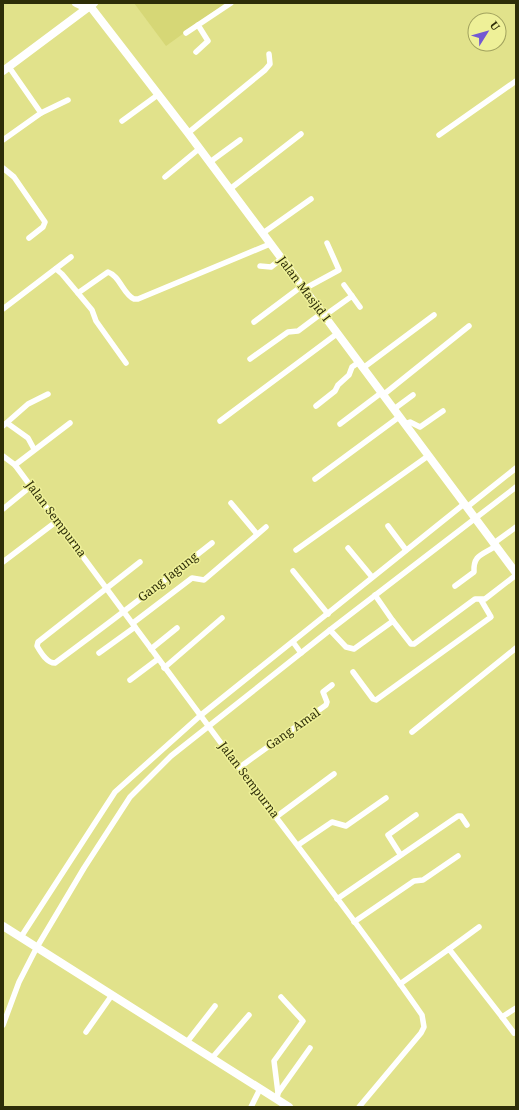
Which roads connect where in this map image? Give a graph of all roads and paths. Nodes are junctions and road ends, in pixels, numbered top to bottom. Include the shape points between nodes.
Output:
1 (76, 3) edge
2 (229, 4) edge
3 (90, 6) edge
4 (198, 25) junction
5 (186, 33) dead end
6 (196, 52) dead end
7 (269, 54) dead end
8 (6, 69) edge
9 (516, 81) edge
10 (159, 94) junction
11 (68, 100) dead end
12 (42, 113) junction
13 (122, 121) dead end
14 (188, 133) junction
15 (301, 134) dead end
16 (439, 135) dead end
17 (3, 140) edge
18 (240, 140) dead end
19 (200, 148) junction
20 (210, 162) junction
21 (3, 168) edge
22 (165, 177) dead end
23 (230, 189) junction
24 (311, 200) dead end
25 (263, 234) junction
26 (29, 238) dead end
27 (327, 243) dead end
28 (270, 244) junction
29 (71, 257) dead end
30 (281, 259) junction
31 (260, 266) dead end
32 (56, 269) junction
33 (344, 284) dead end
34 (303, 287) junction
35 (78, 293) junction
36 (352, 296) junction
37 (360, 307) dead end
38 (3, 309) edge
39 (323, 315) junction
40 (434, 315) dead end
41 (254, 322) dead end
42 (470, 326) dead end
43 (338, 334) junction
44 (250, 359) dead end
45 (126, 363) dead end
46 (361, 365) junction
47 (48, 394) dead end
48 (382, 394) junction
49 (413, 395) dead end
50 (316, 406) dead end
51 (394, 409) junction
52 (443, 411) dead end
53 (220, 421) dead end
54 (402, 421) junction
55 (70, 423) dead end
56 (5, 424) edge
57 (340, 424) dead end
58 (34, 449) junction
59 (3, 456) edge
60 (428, 456) junction
61 (16, 465) junction
62 (516, 468) edge
63 (315, 479) dead end
64 (31, 486) junction
65 (516, 487) edge
66 (231, 503) dead end
67 (466, 507) junction
68 (3, 509) edge
69 (474, 517) junction
70 (57, 521) junction
71 (266, 526) dead end
72 (388, 526) dead end
73 (516, 527) edge
74 (257, 534) junction
75 (212, 543) dead end
76 (495, 544) junction
77 (348, 548) dead end
78 (296, 550) dead end
79 (406, 550) junction
80 (3, 562) edge
81 (140, 562) dead end
82 (293, 571) dead end
83 (516, 574) edge
84 (372, 576) junction
85 (107, 586) junction
86 (455, 586) dead end
87 (375, 595) junction
88 (481, 600) junction
89 (124, 612) junction
90 (328, 614) junction
91 (222, 618) dead end
92 (394, 621) junction
93 (134, 625) junction
94 (177, 628) dead end
95 (330, 630) junction
96 (294, 643) junction
97 (516, 648) edge
98 (151, 649) junction
99 (301, 652) junction
100 (98, 653) dead end
101 (158, 659) junction
102 (164, 668) junction
103 (353, 672) dead end
104 (130, 680) dead end
105 (332, 685) dead end
106 (202, 716) junction
107 (208, 725) junction
108 (412, 732) dead end
109 (240, 767) junction
110 (334, 774) dead end
111 (386, 798) dead end
112 (416, 815) dead end
113 (276, 817) junction
114 (467, 825) dead end
115 (298, 845) junction
116 (400, 854) junction
117 (458, 856) dead end
118 (337, 898) junction
119 (354, 922) junction
120 (3, 926) edge
121 (478, 927) dead end
122 (30, 943) junction
123 (449, 949) junction
124 (400, 984) junction
125 (112, 995) junction
126 (281, 997) dead end
127 (215, 1006) dead end
128 (516, 1008) edge
129 (249, 1015) dead end
130 (502, 1017) junction
131 (3, 1024) edge
132 (86, 1032) dead end
133 (514, 1033) dead end
134 (187, 1042) junction
135 (310, 1048) dead end
136 (212, 1058) junction
137 (260, 1089) junction
138 (277, 1096) junction
139 (251, 1107) edge
140 (289, 1107) edge
141 (359, 1107) edge

1 - 3 main road
2 - 4 street
3 - 8 main road
3 - 10 main road, Jalan Masjid I
4 - 5 street
4 - 6 street via 208,41
7 - 14 street via 270,64 265,70
8 - 12 street
9 - 16 street
10 - 13 street
10 - 14 main road, Jalan Masjid I
11 - 12 street
12 - 17 street
14 - 19 main road, Jalan Masjid I
15 - 23 street
18 - 20 street
19 - 20 main road, Jalan Masjid I
19 - 22 street
20 - 23 main road, Jalan Masjid I
21 - 26 street via 14,177 45,222 43,227
23 - 25 main road, Jalan Masjid I
24 - 25 street
25 - 28 main road, Jalan Masjid I
27 - 34 street via 339,270
28 - 30 main road, Jalan Masjid I
28 - 35 street via 138,299 128,295 115,276 108,272
29 - 32 street
30 - 31 street via 271,267
30 - 34 main road, Jalan Masjid I
32 - 35 street
32 - 38 street
33 - 36 street
34 - 39 main road, Jalan Masjid I
34 - 41 street
35 - 45 street
36 - 37 street
36 - 39 street
39 - 43 main road, Jalan Masjid I
39 - 44 street via 298,331 288,332
40 - 46 street
42 - 48 street
43 - 46 main road, Jalan Masjid I
43 - 53 street
46 - 48 main road, Jalan Masjid I
46 - 50 street via 352,367 350,374 335,391
47 - 56 street via 28,404
48 - 51 main road, Jalan Masjid I
48 - 57 street
49 - 51 street
51 - 54 main road, Jalan Masjid I
52 - 54 street via 420,427
54 - 60 main road, Jalan Masjid I
54 - 63 street
55 - 58 street
56 - 58 street via 28,438
58 - 61 street
59 - 61 street, Jalan Sempurna
60 - 67 main road, Jalan Masjid I
60 - 78 street
61 - 64 street, Jalan Sempurna
62 - 67 street
64 - 68 street
64 - 70 street, Jalan Sempurna
65 - 69 street
66 - 74 street
67 - 69 main road, Jalan Masjid I
67 - 79 street
69 - 76 main road, Jalan Masjid I
69 - 87 street
70 - 80 street
70 - 85 street, Jalan Sempurna
71 - 74 street
72 - 79 street
73 - 76 street
74 - 93 street via 204,580 192,578
75 - 89 street, Gang Jagung
76 - 83 main road, Jalan Masjid I
76 - 86 street via 476,559 473,565 474,572
77 - 84 street
79 - 84 street
81 - 85 street
82 - 90 street
83 - 88 street via 486,599
84 - 90 street
85 - 89 street, Jalan Sempurna
85 - 89 street, Gang Jagung via 38,642 39,650 50,663 55,663
87 - 92 street
87 - 95 street
88 - 92 street via 475,599 414,644 411,644
88 - 103 street via 491,617 376,700
89 - 93 street, Jalan Sempurna
90 - 96 street
91 - 102 street
92 - 95 street via 354,649 346,647
93 - 98 street, Jalan Sempurna
93 - 100 street
94 - 98 street
95 - 99 street
96 - 99 street
96 - 106 street
97 - 108 street
98 - 101 street, Jalan Sempurna
99 - 107 street
101 - 102 street, Jalan Sempurna
101 - 104 street
102 - 106 street, Jalan Sempurna
105 - 109 street, Gang Amal via 323,692 326,706
106 - 107 street, Jalan Sempurna
106 - 122 street via 115,792
107 - 109 street, Jalan Sempurna
107 - 122 street via 171,756 130,797 84,868
109 - 113 street, Jalan Sempurna
110 - 113 street
111 - 115 street via 346,826 332,822
112 - 116 street via 388,835
113 - 115 street, Jalan Sempurna
114 - 116 street via 461,816 458,816
115 - 118 street, Jalan Sempurna
116 - 118 street
117 - 119 street via 423,880 414,881
118 - 119 street, Jalan Sempurna
119 - 124 street, Jalan Sempurna
120 - 122 main road
121 - 123 street
122 - 125 main road
122 - 131 street
123 - 124 street
123 - 130 street
124 - 141 street, Jalan Sempurna via 422,1015 424,1027
125 - 132 street
125 - 134 main road
126 - 138 street via 303,1021 274,1061
127 - 134 street
128 - 130 street
129 - 136 street
130 - 133 street
134 - 136 main road
135 - 138 street
136 - 137 main road
137 - 138 main road
137 - 139 street
138 - 140 main road

